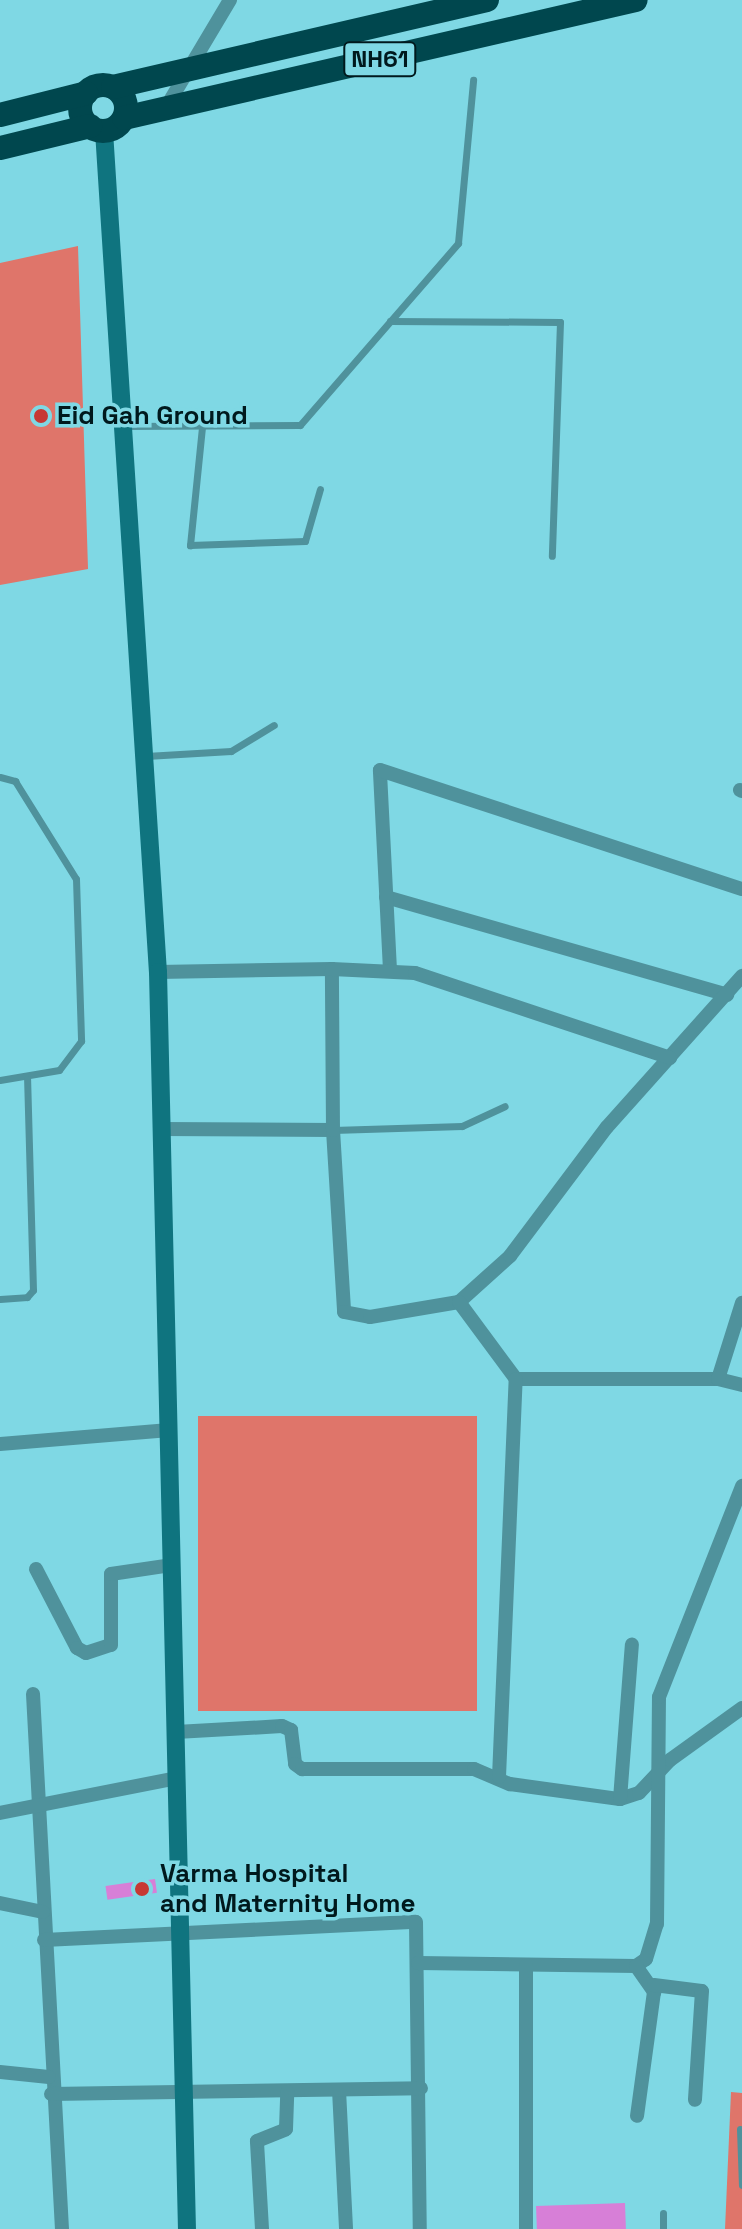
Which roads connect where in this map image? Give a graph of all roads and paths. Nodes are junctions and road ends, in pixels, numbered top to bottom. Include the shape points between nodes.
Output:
1 (230, 0) edge
2 (487, 0) edge
3 (636, 0) edge
4 (182, 71) junction
5 (473, 80) dead end
6 (113, 87) junction
7 (86, 93) junction
8 (165, 109) junction
9 (0, 115) edge
10 (106, 125) junction
11 (0, 148) edge
12 (390, 321) junction
13 (123, 426) junction
14 (202, 427) junction
15 (320, 489) dead end
16 (552, 556) dead end
17 (274, 725) dead end
18 (144, 756) junction
19 (0, 777) edge
20 (742, 889) edge
21 (386, 897) junction
22 (332, 969) junction
23 (390, 970) junction
24 (158, 972) junction
25 (742, 976) edge
26 (727, 995) junction
27 (670, 1058) junction
28 (27, 1079) junction
29 (0, 1080) edge
30 (505, 1106) dead end
31 (161, 1129) junction
32 (333, 1130) junction
33 (0, 1299) edge
34 (459, 1302) junction
35 (742, 1303) edge
36 (516, 1379) junction
37 (718, 1379) junction
38 (742, 1385) edge
39 (169, 1430) junction
40 (0, 1444) edge
41 (742, 1486) edge
42 (172, 1565) junction
43 (36, 1569) dead end
44 (632, 1644) dead end
45 (33, 1694) dead end
46 (742, 1708) edge
47 (176, 1732) junction
48 (662, 1769) junction
49 (499, 1777) junction
50 (177, 1778) junction
51 (620, 1799) junction
52 (40, 1804) junction
53 (0, 1813) edge
54 (0, 1903) edge
55 (43, 1912) junction
56 (180, 1929) junction
57 (44, 1940) junction
58 (418, 1963) junction
59 (526, 1966) junction
60 (636, 1966) junction
61 (654, 1985) junction
62 (0, 2072) edge
63 (49, 2077) junction
64 (421, 2088) junction
65 (339, 2090) junction
66 (184, 2092) junction
67 (287, 2092) junction
68 (51, 2094) junction
69 (695, 2100) dead end
70 (637, 2116) dead end
71 (740, 2129) dead end
72 (742, 2185) edge
73 (663, 2213) dead end
74 (62, 2229) edge
75 (187, 2229) edge
76 (262, 2229) edge
77 (346, 2229) edge
78 (420, 2229) edge
79 (526, 2229) edge
80 (663, 2229) edge

1 - 4 street
2 - 4 highway, NH61
3 - 8 highway, NH61
4 - 6 highway, NH61
4 - 8 street
5 - 12 lane via 458,243
6 - 7 highway, NH61
6 - 10 highway via 124,97
7 - 9 highway, NH61
7 - 10 highway via 82,114
8 - 10 highway, NH61
10 - 11 highway, NH61
10 - 13 street
12 - 14 lane via 294,429
12 - 16 lane via 560,322
13 - 14 lane
13 - 18 street
14 - 15 lane via 190,545 305,541
17 - 18 lane via 231,751
18 - 24 street
19 - 28 lane via 15,781 77,887 80,1048 59,1070
20 - 21 street via 380,770
21 - 23 street
21 - 26 street
22 - 23 street
22 - 24 street
22 - 32 street
23 - 27 street
24 - 31 street
25 - 26 street
26 - 27 street
27 - 34 street via 607,1127 510,1256
28 - 29 lane
28 - 33 lane via 33,1290 27,1297
30 - 32 lane via 462,1126
31 - 32 street
31 - 39 street
32 - 34 street via 344,1312 370,1317
34 - 36 street
35 - 37 street
36 - 37 street
36 - 49 street
37 - 38 street
39 - 40 street
39 - 42 street
41 - 48 street via 661,1687
42 - 43 street via 111,1574 111,1645 86,1653 77,1648
42 - 47 street
44 - 51 street
45 - 52 street
46 - 48 street
47 - 49 street via 282,1726 294,1735 295,1764 302,1769 474,1769
47 - 50 street
48 - 51 street via 639,1793
48 - 60 street via 656,1936
49 - 51 street
50 - 52 street
50 - 56 street
52 - 53 street
52 - 55 street
54 - 55 street
55 - 57 street
56 - 57 street
56 - 58 street via 416,1922
56 - 66 street
57 - 63 street
58 - 59 street
58 - 64 street
59 - 60 street
59 - 79 street
60 - 61 street
61 - 69 street via 701,1987
61 - 70 street
62 - 63 street
63 - 68 street
64 - 65 street
64 - 78 street
65 - 67 street
65 - 77 street
66 - 67 street
66 - 68 street
66 - 75 street
67 - 76 street via 286,2129 257,2141
68 - 74 street
71 - 72 lane
73 - 80 lane

